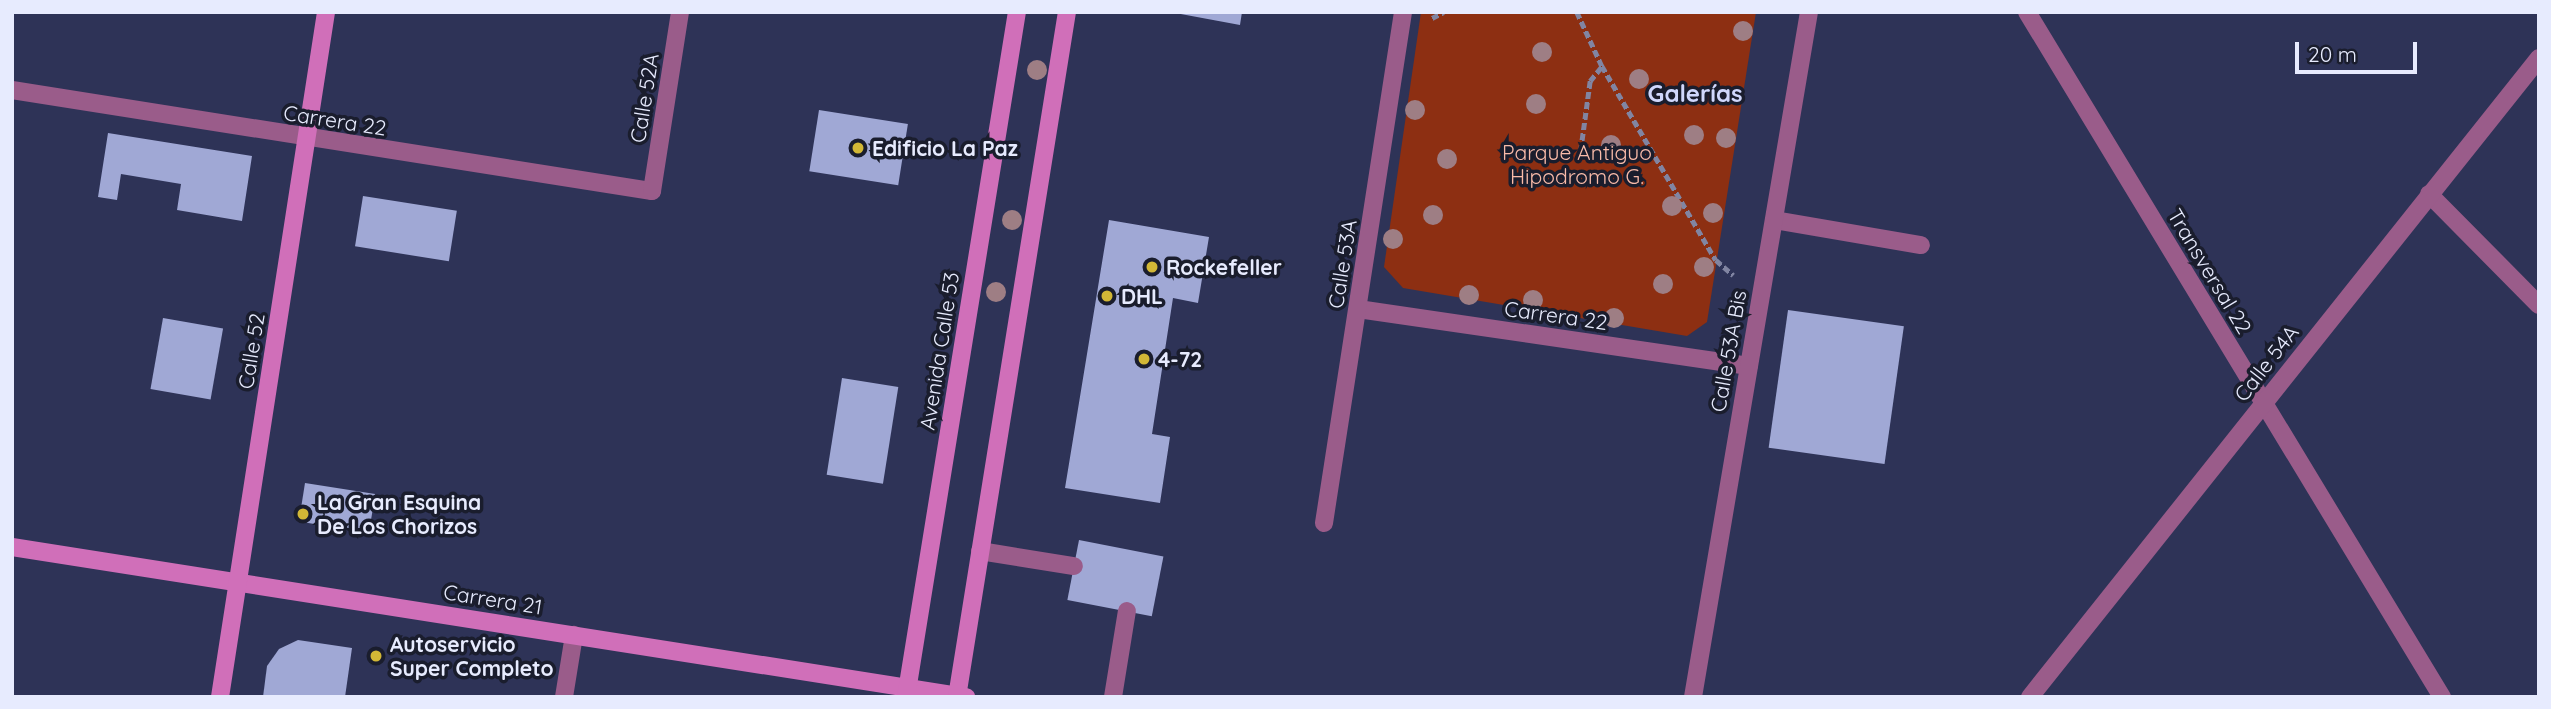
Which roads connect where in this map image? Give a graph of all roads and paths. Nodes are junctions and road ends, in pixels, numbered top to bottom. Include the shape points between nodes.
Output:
1 (326, 12) edge
2 (680, 12) edge
3 (1017, 12) edge
4 (1067, 12) edge
5 (1403, 12) edge
6 (1577, 12) edge
7 (1809, 12) edge
8 (2028, 12) edge
9 (2539, 58) edge
10 (1602, 66) junction
11 (12, 90) edge
12 (307, 139) junction
13 (1579, 161) dead end
14 (652, 191) joint
15 (2429, 194) junction
16 (1774, 220) junction
17 (1921, 245) dead end
18 (1760, 300) junction
19 (2539, 305) edge
20 (1358, 309) junction
21 (1749, 366) junction
22 (2264, 403) junction
23 (1324, 523) dead end
24 (12, 547) edge
25 (980, 551) junction
26 (1074, 566) dead end
27 (237, 581) junction
28 (1127, 611) dead end
29 (575, 635) junction
30 (907, 692) edge
31 (960, 696) edge
32 (220, 697) edge
33 (565, 697) edge
34 (1113, 697) edge
35 (1693, 697) edge
36 (2030, 697) edge
37 (2442, 697) edge

1 - 12 street, Calle 52
2 - 14 street, Calle 52A
3 - 30 street, Avenida Calle 53
4 - 25 street
5 - 20 street, Calle 53A
6 - 10 path
7 - 16 street, Calle 53A Bis
8 - 22 street, Transversal 22
9 - 15 street, Calle 54A
10 - 13 path via 1590,81
10 - 18 path via 1716,260
11 - 12 street, Carrera 22
12 - 14 street, Carrera 22
12 - 27 street, Calle 52
15 - 19 street
15 - 22 street, Calle 54A
16 - 17 street
16 - 18 street, Calle 53A Bis
18 - 21 street, Calle 53A Bis
20 - 21 street, Carrera 22
20 - 23 street, Calle 53A
21 - 35 street, Calle 53A Bis
22 - 36 street, Calle 54A
22 - 37 street, Transversal 22
24 - 27 street, Carrera 21
25 - 26 street
25 - 31 street
27 - 29 street, Carrera 21
27 - 32 street, Calle 52
28 - 34 street
29 - 30 street, Carrera 21
29 - 33 street
30 - 31 street, Carrera 21

